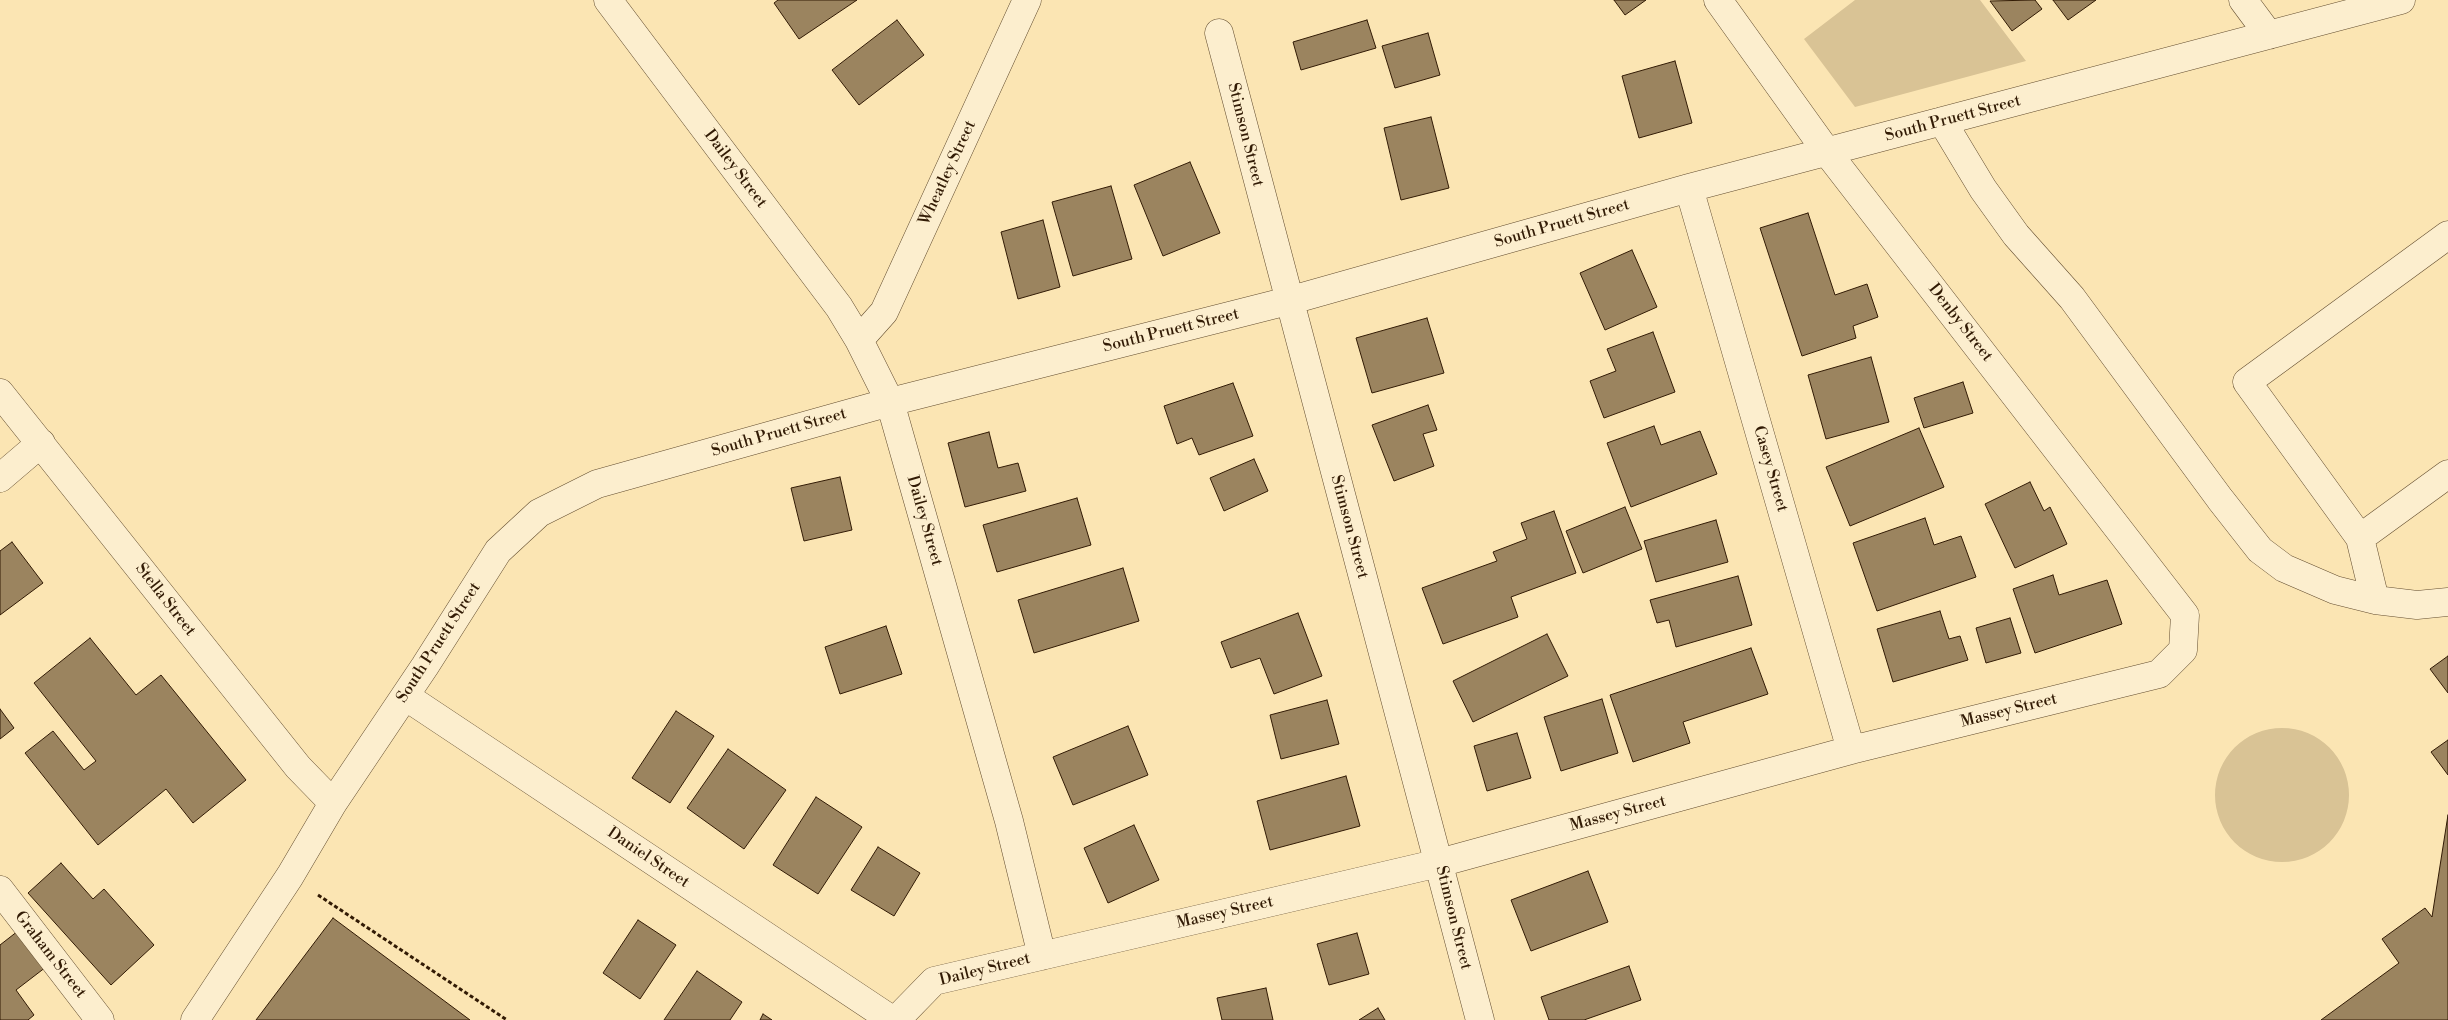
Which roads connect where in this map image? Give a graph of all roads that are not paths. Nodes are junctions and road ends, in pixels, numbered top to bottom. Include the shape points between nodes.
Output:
1 (608, 0) edge
2 (1001, 0) edge
3 (1718, 0) edge
4 (2243, 0) edge
5 (2401, 0) edge
6 (1022, 11) edge
7 (1219, 33) dead end
8 (2269, 35) junction
9 (1942, 121) junction
10 (1827, 152) junction
11 (1689, 188) junction
12 (2448, 235) edge
13 (1288, 301) junction
14 (859, 340) junction
15 (0, 393) edge
16 (890, 402) junction
17 (41, 443) junction
18 (2448, 474) edge
19 (0, 478) edge
20 (2360, 538) junction
21 (2375, 600) junction
22 (2448, 602) edge
23 (2183, 650) joint
24 (405, 696) junction
25 (1851, 750) junction
26 (333, 804) junction
27 (1439, 863) junction
28 (0, 890) edge
29 (1042, 956) junction
30 (100, 1020) edge
31 (195, 1020) edge
32 (892, 1020) edge
33 (896, 1020) edge
34 (1480, 1020) edge

1 - 14 street, Dailey Street via 839,307
2 - 6 street
3 - 10 street, Denby Street
4 - 8 street
5 - 8 street, South Pruett Street
6 - 14 street, Wheatley Street via 884,312
7 - 13 street, Stimson Street
8 - 9 street, South Pruett Street
9 - 10 street, South Pruett Street
9 - 21 street via 1983,189 2016,235 2072,298 2260,550 2284,568 2335,590
10 - 11 street, South Pruett Street
10 - 23 street, Denby Street via 2185,615
11 - 13 street, South Pruett Street
11 - 25 street, Casey Street
12 - 20 street via 2247,382
13 - 16 street, South Pruett Street
13 - 27 street, Stimson Street
14 - 16 street, Dailey Street
15 - 17 street, Stella Street
16 - 24 street, South Pruett Street via 597,484 539,513 498,551
16 - 29 street, Dailey Street via 1009,821
17 - 19 street
17 - 26 street, Stella Street via 298,767
18 - 20 street
20 - 21 street
21 - 22 street via 2417,605
23 - 25 street, Massey Street via 2159,674
24 - 26 street, South Pruett Street
24 - 32 street, Daniel Street
25 - 27 street, Massey Street
26 - 31 street, South Pruett Street via 290,876
27 - 29 street, Massey Street
27 - 34 street, Stimson Street
28 - 30 street, Graham Street
29 - 33 street, Dailey Street via 934,981

